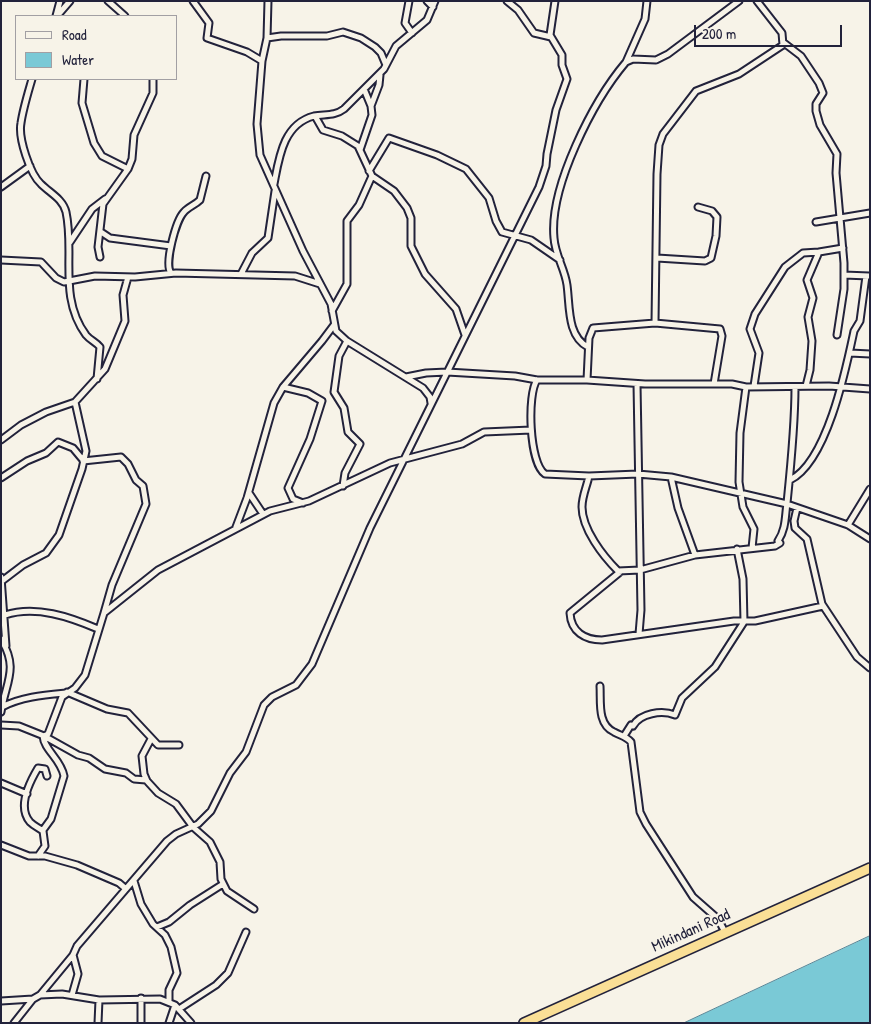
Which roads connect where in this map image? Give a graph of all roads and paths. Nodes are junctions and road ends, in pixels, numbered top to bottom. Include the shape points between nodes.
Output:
1 (60, 1) edge
2 (70, 1) edge
3 (108, 1) edge
4 (193, 1) edge
5 (268, 1) edge
6 (409, 1) edge
7 (427, 1) edge
8 (508, 1) edge
9 (555, 1) edge
10 (647, 1) edge
11 (739, 1) edge
12 (757, 1) edge
13 (434, 4) edge
14 (57, 15) edge
15 (58, 15) edge
16 (125, 15) edge
17 (412, 33) junction
18 (551, 37) junction
19 (267, 38) junction
20 (784, 43) junction
21 (262, 61) junction
22 (626, 62) junction
23 (386, 65) junction
24 (380, 74) junction
25 (32, 80) edge
26 (84, 80) edge
27 (153, 80) edge
28 (364, 89) junction
29 (371, 106) junction
30 (315, 116) junction
31 (360, 150) junction
32 (30, 166) junction
33 (128, 169) junction
34 (370, 174) junction
35 (206, 176) dead end
36 (1, 187) edge
37 (274, 187) junction
38 (106, 199) junction
39 (698, 208) dead end
40 (870, 213) edge
41 (841, 217) junction
42 (816, 222) dead end
43 (101, 232) junction
44 (515, 236) junction
45 (70, 242) junction
46 (171, 246) junction
47 (843, 248) junction
48 (819, 252) junction
49 (100, 257) dead end
50 (657, 258) junction
51 (1, 260) edge
52 (561, 260) junction
53 (171, 273) junction
54 (241, 274) junction
55 (844, 276) junction
56 (868, 276) edge
57 (128, 277) junction
58 (68, 280) junction
59 (322, 285) junction
60 (332, 312) junction
61 (655, 323) junction
62 (334, 325) junction
63 (838, 335) dead end
64 (465, 336) junction
65 (347, 341) junction
66 (588, 347) junction
67 (850, 353) junction
68 (870, 354) edge
69 (447, 372) junction
70 (406, 378) junction
71 (97, 379) junction
72 (537, 380) junction
73 (587, 380) junction
74 (637, 384) junction
75 (714, 384) junction
76 (754, 386) junction
77 (806, 386) junction
78 (283, 387) junction
79 (746, 387) junction
80 (795, 387) junction
81 (841, 387) junction
82 (870, 389) edge
83 (75, 402) junction
84 (431, 403) junction
85 (531, 430) junction
86 (1, 440) edge
87 (406, 457) junction
88 (84, 461) junction
89 (638, 474) junction
90 (590, 476) junction
91 (671, 477) junction
92 (1, 478) edge
93 (790, 480) junction
94 (342, 486) junction
95 (870, 489) edge
96 (249, 493) junction
97 (741, 493) junction
98 (303, 503) junction
99 (787, 504) junction
100 (797, 508) junction
101 (263, 514) junction
102 (848, 525) junction
103 (236, 528) junction
104 (870, 539) edge
105 (752, 548) junction
106 (737, 549) junction
107 (695, 555) junction
108 (640, 570) junction
109 (620, 572) junction
110 (2, 579) edge
111 (823, 606) junction
112 (104, 614) junction
113 (5, 615) junction
114 (744, 622) junction
115 (98, 629) junction
116 (639, 634) junction
117 (1, 639) edge
118 (7, 648) junction
119 (870, 668) edge
120 (600, 686) dead end
121 (67, 692) junction
122 (2, 710) edge
123 (1, 724) edge
124 (43, 736) junction
125 (624, 736) junction
126 (151, 739) junction
127 (179, 745) dead end
128 (47, 776) dead end
129 (146, 780) junction
130 (1, 783) edge
131 (27, 794) junction
132 (193, 828) junction
133 (42, 830) junction
134 (1, 845) edge
135 (38, 856) junction
136 (870, 868) edge
137 (134, 881) junction
138 (223, 884) junction
139 (126, 889) junction
140 (254, 909) dead end
141 (169, 922) junction
142 (157, 927) junction
143 (246, 932) dead end
144 (725, 932) junction
145 (165, 935) junction
146 (73, 955) junction
147 (40, 995) junction
148 (72, 995) junction
149 (141, 998) junction
150 (33, 999) junction
151 (99, 1000) junction
152 (1, 1001) edge
153 (169, 1001) junction
154 (177, 1007) junction
155 (14, 1023) edge
156 (98, 1023) edge
157 (141, 1023) edge
158 (169, 1023) edge
159 (191, 1023) edge
160 (524, 1023) edge

1 - 14 street
2 - 15 street
3 - 16 street
4 - 21 street via 209,23 207,38 247,52
5 - 19 street
6 - 17 street via 404,22
7 - 13 street
8 - 18 street via 534,33
9 - 18 street
10 - 22 street via 645,19
11 - 22 street via 668,54 656,60 633,59
12 - 20 street via 782,33
13 - 17 street via 427,20
17 - 23 street via 396,46
18 - 44 street via 562,55 567,83 556,110 546,170
19 - 21 street
19 - 23 street via 327,36 343,32 375,47 382,53
20 - 41 street via 800,56 822,89 816,110 820,125 837,154
20 - 50 street via 743,72 696,91 663,134 657,174
21 - 37 street via 257,140 260,156
22 - 52 street via 597,105 568,162 554,228
23 - 24 street
24 - 28 street
24 - 29 street
25 - 32 street via 20,126
26 - 33 street via 82,103 94,143 102,156
27 - 33 street via 153,93 134,135 134,152
28 - 29 street
28 - 30 street via 338,114
29 - 31 street via 372,115
30 - 31 street via 323,130 344,138
30 - 37 street via 306,119 284,142
31 - 34 street
32 - 36 street
32 - 45 street via 36,180 63,204
33 - 38 street
34 - 44 street via 389,138 437,155 469,173 490,198 499,228
34 - 60 street via 359,206 346,221 347,284
34 - 64 street via 394,191 407,208 411,218 411,246 429,280 456,309
35 - 46 street via 202,198 181,215
37 - 54 street via 268,238 252,253
37 - 59 street
38 - 43 street
38 - 45 street via 92,209
39 - 50 street via 712,211 717,217 711,258 700,261
40 - 41 street
41 - 42 street
41 - 47 street
43 - 46 street via 110,238
43 - 49 street
44 - 52 street via 534,242
44 - 64 street
45 - 58 street
46 - 53 street via 168,265
47 - 48 street
47 - 55 street
48 - 76 street via 802,253 785,266 756,314 750,329 759,353
48 - 77 street via 807,280 813,300 808,317 812,341
50 - 61 street
51 - 58 street via 41,262 59,280
52 - 66 street via 566,272 573,329 578,340
53 - 54 street
53 - 57 street
54 - 59 street via 296,276
55 - 56 street
55 - 63 street
56 - 67 street
57 - 58 street
57 - 71 street via 124,325 110,361
58 - 71 street via 73,308 82,328 86,336 100,347
59 - 60 street
60 - 62 street
61 - 66 street via 595,327 590,332
61 - 75 street via 720,329 722,336
62 - 65 street
62 - 78 street
64 - 69 street
65 - 70 street
65 - 94 street via 339,356 334,392 344,408 350,435 360,444
66 - 73 street
67 - 68 street
67 - 81 street
69 - 70 street
69 - 72 street
69 - 84 street
70 - 84 street via 423,388
71 - 83 street
72 - 73 street
72 - 85 street via 532,392
73 - 74 street
74 - 75 street
74 - 89 street
75 - 79 street
76 - 79 street
76 - 80 street
77 - 80 street
77 - 81 street
78 - 96 street via 268,420
78 - 98 street via 303,391 322,401 310,439 288,488 293,499
79 - 97 street via 740,433
80 - 93 street
81 - 82 street
81 - 93 street via 822,438 805,469
83 - 86 street via 46,412
83 - 88 street via 86,447
84 - 87 street
85 - 87 street via 484,432 462,444
85 - 90 street via 537,463 542,472
87 - 94 street
87 - 132 street via 370,528 312,664 296,686 272,697 264,705 246,752 230,773 215,806
88 - 92 street via 73,448 58,442 46,453
88 - 110 street via 53,546
88 - 112 street via 121,457 146,495 145,510 112,585
89 - 90 street
89 - 91 street
89 - 108 street
90 - 109 street via 582,507 586,522 606,557
91 - 97 street
91 - 107 street
93 - 99 street
94 - 98 street
95 - 102 street
96 - 101 street
96 - 103 street
97 - 99 street
97 - 105 street via 745,512 754,529
98 - 101 street
99 - 100 street
99 - 105 street via 780,543
100 - 102 street
100 - 111 street via 795,528 807,539
101 - 103 street
102 - 104 street
103 - 112 street via 158,570
105 - 106 street
106 - 107 street
106 - 114 street via 743,579
107 - 108 street
108 - 109 street
108 - 116 street
109 - 116 street via 577,605 570,616 578,634 594,640
110 - 113 street
111 - 114 street
111 - 119 street via 858,657
112 - 115 street
113 - 115 street via 22,611 53,614
113 - 118 street
114 - 116 street
114 - 125 street via 715,667 682,698 675,715 659,712 647,716 630,725
115 - 121 street via 85,675 75,688
117 - 118 street
118 - 122 street via 11,658
120 - 125 street via 603,721 610,730
121 - 122 street via 17,700
121 - 124 street via 48,734
121 - 126 street via 110,710 128,713
123 - 124 street via 19,726
124 - 129 street via 89,758 105,770 126,773 134,780
124 - 133 street via 44,744 60,764 64,776 51,819
125 - 144 street via 631,742 640,812 646,824 693,897 718,919
126 - 127 street via 158,745
126 - 129 street via 142,756
128 - 131 street via 45,769 38,768
129 - 132 street via 158,793 176,804
130 - 131 street
131 - 133 street via 24,813
132 - 137 street via 172,837
132 - 138 street via 210,842 220,860
133 - 135 street via 45,846
134 - 135 street via 29,856
135 - 139 street via 77,865 114,880
136 - 144 highway, Mikindani Road
137 - 139 street
137 - 142 street via 141,904
138 - 140 street via 230,895
138 - 141 street
139 - 146 street via 77,946
141 - 142 street
141 - 145 street
142 - 145 street
143 - 154 street via 228,973 216,985
144 - 160 highway, Mikindani Road
145 - 153 street via 177,973 169,990
146 - 147 street
146 - 148 street via 78,974
147 - 148 street
147 - 150 street
148 - 151 street
149 - 151 street
149 - 153 street
149 - 157 street
150 - 152 street
150 - 155 street
151 - 156 street
153 - 154 street
154 - 158 street
154 - 159 street

